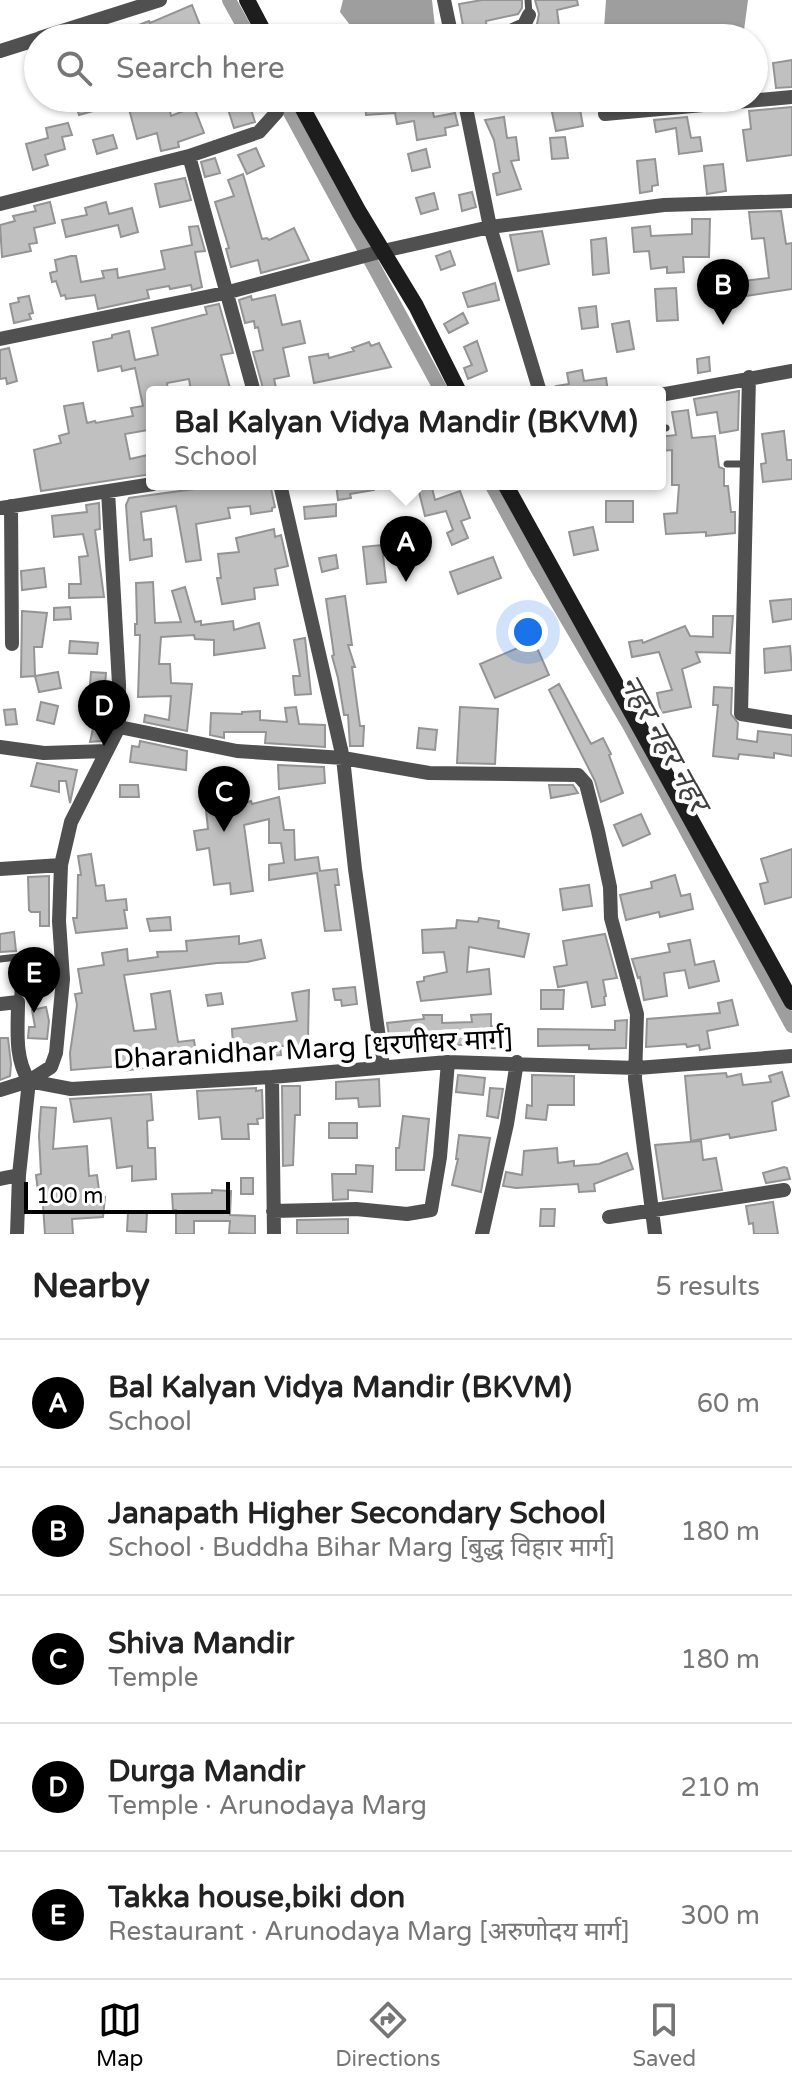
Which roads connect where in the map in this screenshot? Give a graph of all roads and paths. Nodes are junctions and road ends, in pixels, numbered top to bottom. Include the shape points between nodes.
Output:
1 (160, 0) edge
2 (247, 0) edge
3 (444, 0) edge
4 (84, 24) edge
5 (260, 24) edge
6 (449, 24) edge
7 (24, 43) edge
8 (0, 51) edge
9 (792, 97) edge
10 (768, 99) edge
11 (277, 112) dead end
12 (305, 112) edge
13 (467, 112) edge
14 (627, 112) edge
15 (605, 114) dead end
16 (189, 156) junction
17 (792, 201) edge
18 (0, 204) edge
19 (490, 227) junction
20 (381, 251) junction
21 (225, 293) junction
22 (0, 339) edge
23 (792, 371) edge
24 (749, 377) junction
25 (252, 386) edge
26 (456, 386) edge
27 (538, 386) edge
28 (666, 394) edge
29 (727, 464) dead end
30 (747, 464) junction
31 (146, 485) edge
32 (281, 490) edge
33 (508, 490) edge
34 (108, 491) junction
35 (6, 507) edge
36 (12, 644) dead end
37 (792, 722) edge
38 (119, 727) junction
39 (0, 747) edge
40 (107, 751) junction
41 (343, 758) junction
42 (61, 865) junction
43 (0, 869) edge
44 (0, 959) edge
45 (18, 1002) junction
46 (792, 1002) edge
47 (0, 1004) edge
48 (792, 1056) edge
49 (448, 1062) junction
50 (517, 1062) junction
51 (383, 1066) junction
52 (637, 1068) junction
53 (272, 1077) junction
54 (29, 1081) junction
55 (0, 1090) edge
56 (19, 1175) junction
57 (0, 1179) edge
58 (784, 1190) dead end
59 (273, 1211) junction
60 (650, 1211) junction
61 (609, 1217) dead end
62 (17, 1234) edge
63 (274, 1234) edge
64 (482, 1234) edge
65 (655, 1234) edge

1 - 4 street
2 - 5 street
3 - 6 street
7 - 8 street
9 - 10 street
11 - 16 street via 259,132
12 - 20 street
13 - 19 street
14 - 15 street
16 - 18 street
16 - 21 street
17 - 19 street via 664,205
19 - 20 street
19 - 27 street
20 - 21 street
20 - 26 street
21 - 22 street
21 - 25 street
23 - 24 street
24 - 28 street
24 - 30 street
29 - 30 lane
30 - 37 street via 741,714
31 - 34 street
32 - 41 street
33 - 46 street
34 - 35 street
34 - 38 street
35 - 36 street
38 - 40 street
38 - 41 street via 237,751
39 - 40 street via 44,753
40 - 42 street via 71,822
41 - 51 street
41 - 52 street via 429,773 578,775 586,784 598,831 611,918 637,1014
42 - 43 street
42 - 54 street via 63,979 56,1053 51,1067
44 - 45 lane via 18,957
45 - 47 street
45 - 54 street via 19,1056
48 - 52 street, Dharanidhar Marg [धरणीधर मार्ग]
49 - 50 street, Dharanidhar Marg [धरणीधर मार्ग]
49 - 51 street, Dharanidhar Marg [धरणीधर मार्ग]
49 - 59 street via 431,1210
50 - 52 street, Dharanidhar Marg [धरणीधर मार्ग]
50 - 64 street
51 - 53 street, Dharanidhar Marg [धरणीधर मार्ग]
52 - 60 street
53 - 54 street, Dharanidhar Marg [धरणीधर मार्ग] via 71,1089
53 - 59 street
54 - 55 street
54 - 56 street
56 - 57 street
56 - 62 street
58 - 60 street
59 - 63 street
60 - 61 street
60 - 65 street

